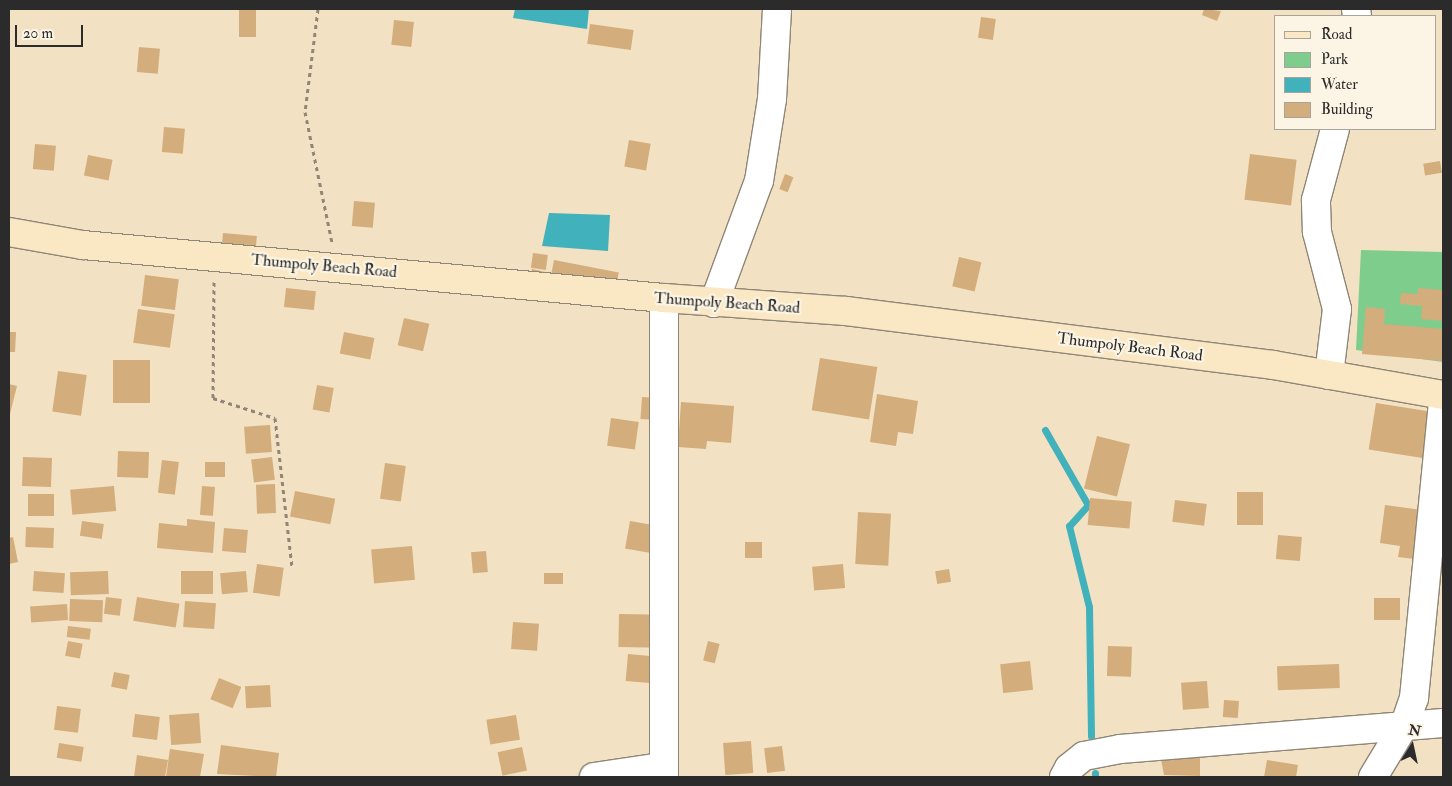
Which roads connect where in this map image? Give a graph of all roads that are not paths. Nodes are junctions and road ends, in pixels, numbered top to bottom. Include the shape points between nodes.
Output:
1 (777, 9) edge
2 (1335, 130) edge
3 (9, 232) edge
4 (664, 298) junction
5 (714, 303) junction
6 (1329, 375) junction
7 (1443, 395) edge
8 (1443, 403) edge
9 (1443, 723) edge
10 (1405, 724) junction
11 (663, 772) edge
12 (594, 777) edge
13 (1064, 777) edge
14 (1373, 777) edge

1 - 5 street via 772,99 759,181
2 - 6 street via 1316,200 1317,232 1337,309
3 - 4 main road, Thumpoly Beach Road via 83,245
4 - 5 main road, Thumpoly Beach Road
4 - 11 street
5 - 6 main road, Thumpoly Beach Road via 846,311 1273,365
6 - 7 main road, Thumpoly Beach Road
8 - 10 street via 1423,622 1414,698
9 - 10 street
10 - 13 street via 1120,749 1084,756 1068,768
10 - 14 street
11 - 12 street

